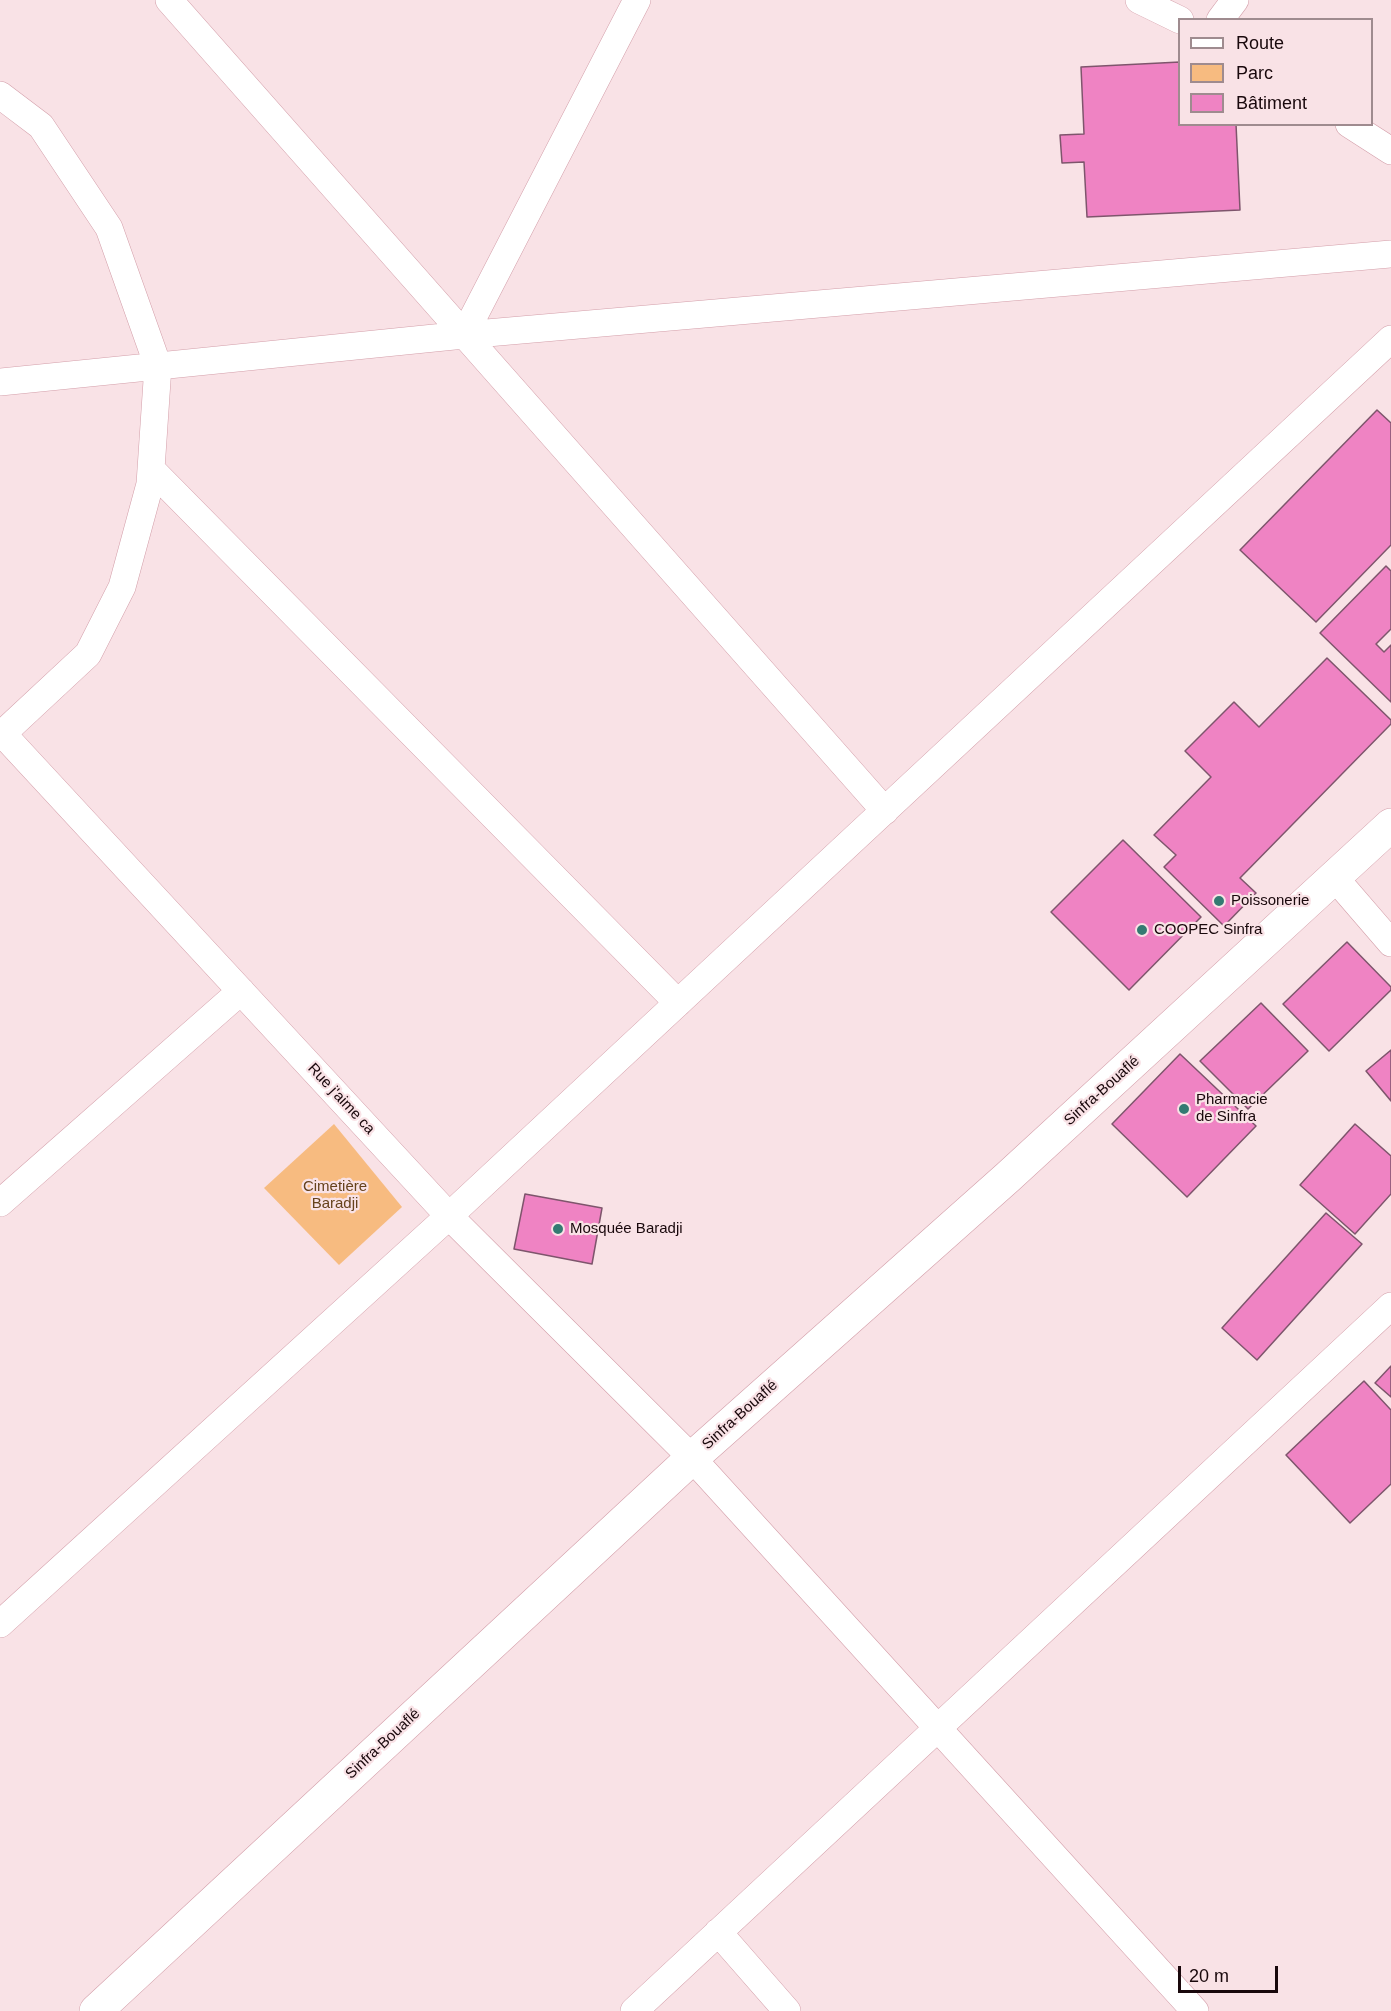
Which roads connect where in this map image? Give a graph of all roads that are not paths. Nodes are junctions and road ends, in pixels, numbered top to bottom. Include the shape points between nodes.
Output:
1 (169, 0) edge
2 (637, 0) edge
3 (1139, 0) edge
4 (1235, 0) edge
5 (1222, 18) edge
6 (1178, 20) edge
7 (0, 95) edge
8 (1352, 126) edge
9 (1391, 151) edge
10 (1391, 254) edge
11 (464, 335) junction
12 (1391, 339) edge
13 (158, 366) junction
14 (0, 382) edge
15 (151, 469) junction
16 (1, 734) edge
17 (885, 811) junction
18 (1391, 825) edge
19 (1335, 878) junction
20 (1391, 943) edge
21 (241, 991) junction
22 (678, 1003) junction
23 (0, 1203) edge
24 (449, 1216) junction
25 (1391, 1306) edge
26 (692, 1458) junction
27 (0, 1624) edge
28 (937, 1728) junction
29 (718, 1932) junction
30 (96, 2011) edge
31 (634, 2011) edge
32 (787, 2011) edge
33 (1195, 2011) edge

1 - 11 street
2 - 11 street
3 - 6 street
4 - 5 street
7 - 13 street via 41,126 110,228
8 - 9 street
10 - 11 street
11 - 13 street
11 - 17 street
12 - 17 street
13 - 14 street
13 - 15 street
15 - 16 street via 122,587 88,654
15 - 22 street
16 - 21 street, Rue j'aime ca
17 - 22 street
18 - 19 main road, Sinfra-Bouaflé
19 - 20 street
19 - 26 main road, Sinfra-Bouaflé via 1008,1178
21 - 23 street
21 - 24 street, Rue j'aime ca
22 - 24 street
24 - 26 street, Rue j'aime ca
24 - 27 street
25 - 28 street
26 - 28 street, Rue j'aime ca
26 - 30 main road, Sinfra-Bouaflé
28 - 29 street
28 - 33 street, Rue j'aime ca
29 - 31 street
29 - 32 street

